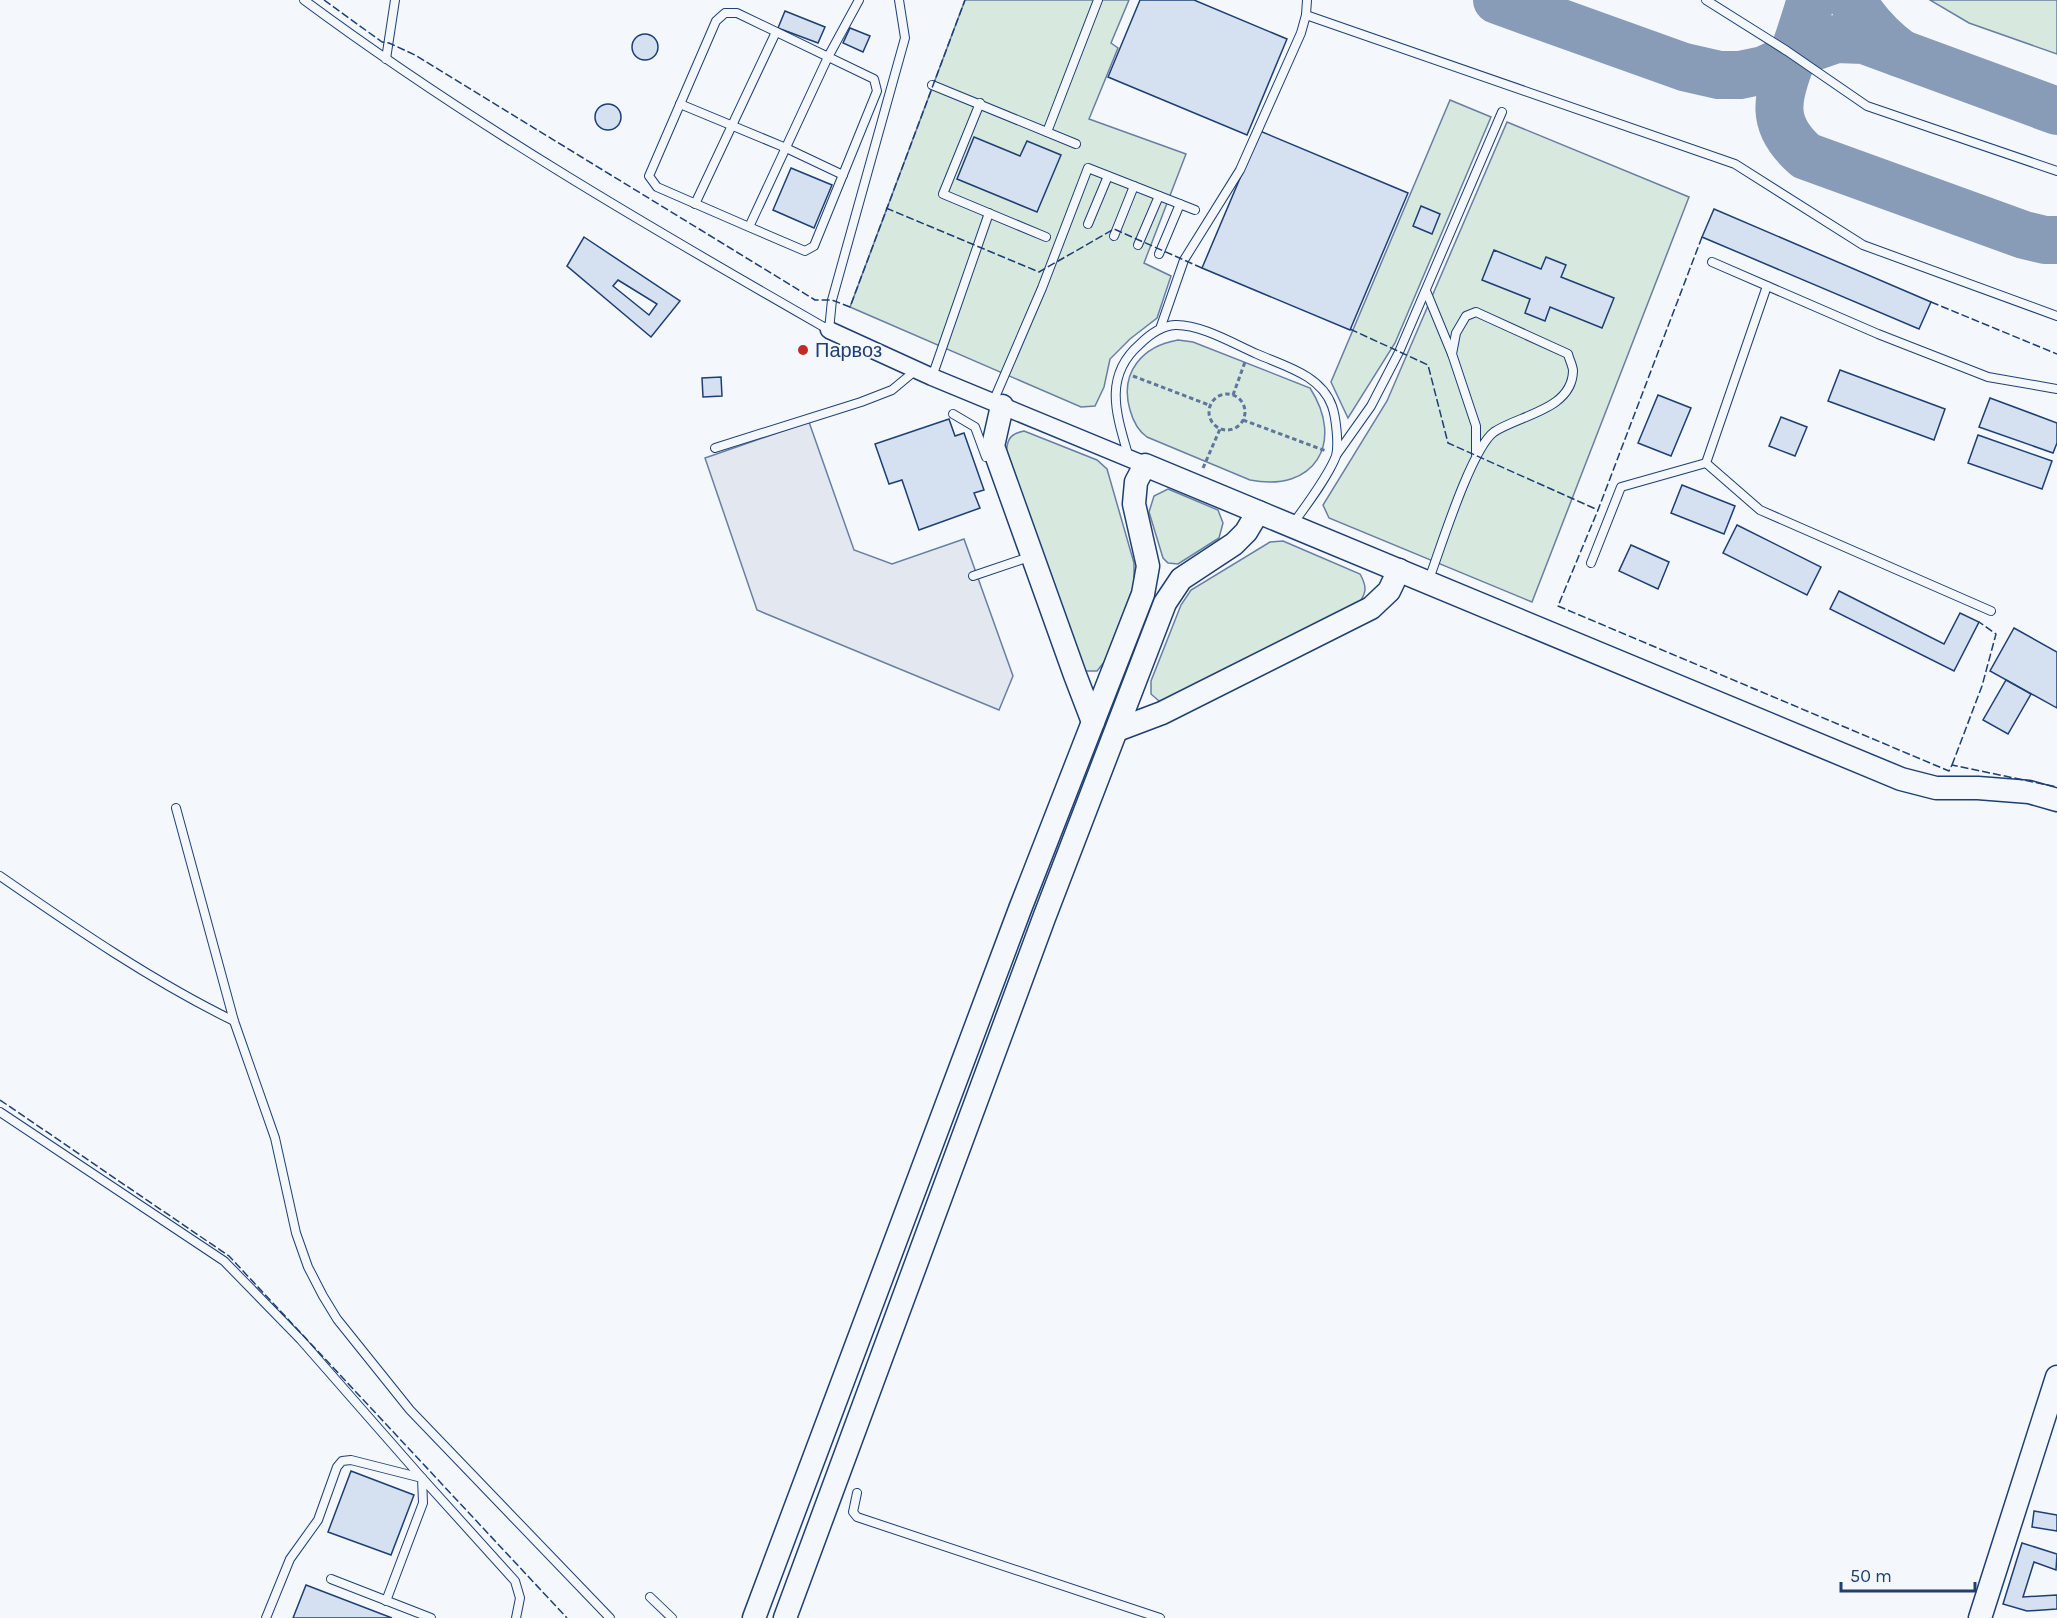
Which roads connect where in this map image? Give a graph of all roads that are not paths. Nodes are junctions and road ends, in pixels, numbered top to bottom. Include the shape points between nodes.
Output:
1 (304, 0) edge
2 (395, 0) edge
3 (859, 0) edge
4 (899, 0) edge
5 (1098, 0) edge
6 (1306, 0) edge
7 (1706, 0) edge
8 (1306, 15) junction
9 (776, 32) junction
10 (828, 57) junction
11 (386, 58) junction
12 (932, 85) dead end
13 (980, 103) junction
14 (680, 104) junction
15 (1502, 112) dead end
16 (732, 126) junction
17 (1047, 132) junction
18 (1076, 144) dead end
19 (786, 148) junction
20 (2057, 171) edge
21 (843, 175) junction
22 (1108, 176) junction
23 (1134, 186) junction
24 (1159, 196) junction
25 (695, 204) junction
26 (1180, 204) junction
27 (1195, 210) dead end
28 (989, 213) junction
29 (1088, 224) dead end
30 (749, 227) junction
31 (1114, 236) dead end
32 (1046, 237) dead end
33 (1138, 245) dead end
34 (1159, 254) dead end
35 (1712, 262) dead end
36 (1767, 286) junction
37 (1426, 291) junction
38 (2057, 316) edge
39 (1160, 329) junction
40 (828, 330) junction
41 (1452, 354) junction
42 (916, 370) junction
43 (932, 377) junction
44 (2057, 389) edge
45 (997, 404) junction
46 (953, 414) dead end
47 (716, 448) dead end
48 (1336, 455) junction
49 (1476, 455) junction
50 (1137, 462) junction
51 (1706, 463) junction
52 (990, 470) dead end
53 (1258, 512) junction
54 (1292, 526) junction
55 (1032, 556) junction
56 (1591, 563) dead end
57 (1399, 570) junction
58 (974, 576) dead end
59 (1428, 582) junction
60 (1991, 611) dead end
61 (1093, 722) junction
62 (1117, 730) junction
63 (2057, 801) edge
64 (176, 808) dead end
65 (0, 876) edge
66 (234, 1021) junction
67 (0, 1112) edge
68 (2057, 1377) edge
69 (2050, 1428) edge
70 (422, 1478) junction
71 (857, 1493) dead end
72 (331, 1579) dead end
73 (650, 1597) dead end
74 (386, 1601) junction
75 (266, 1618) edge
76 (431, 1618) edge
77 (516, 1618) edge
78 (610, 1618) edge
79 (672, 1618) edge
80 (754, 1618) edge
81 (785, 1618) edge
82 (1161, 1618) edge
83 (1980, 1618) edge

1 - 11 lane
2 - 11 lane
3 - 10 lane
4 - 40 lane via 905,38 832,300
5 - 17 lane
6 - 8 lane
7 - 20 lane via 1867,106
8 - 38 lane via 1735,164 1863,244
8 - 39 lane via 1240,170 1184,260
9 - 10 lane
9 - 14 lane via 738,13 725,14 716,21
9 - 16 lane
10 - 19 lane
10 - 21 lane via 874,79 877,91
11 - 40 lane via 511,142
12 - 13 lane
13 - 17 lane
13 - 28 lane via 943,194
14 - 16 lane
14 - 25 lane via 649,176 657,187
15 - 37 lane
16 - 19 lane
16 - 25 lane
17 - 18 lane
19 - 21 lane
19 - 30 lane
21 - 30 lane via 814,246 805,251
22 - 23 lane
22 - 29 lane
22 - 45 lane via 1088,168
23 - 24 lane
23 - 31 lane
24 - 26 lane
24 - 33 lane
25 - 30 lane
26 - 27 lane
26 - 34 lane
28 - 32 lane
28 - 43 lane
35 - 36 lane
36 - 44 lane via 1988,377
36 - 51 lane
37 - 41 lane
37 - 48 lane via 1371,406
39 - 48 lane via 1176,325 1200,329 1305,374 1324,390 1333,407
39 - 50 lane via 1129,354 1118,370 1119,422
40 - 42 street
41 - 49 lane via 1476,426
41 - 49 lane via 1456,333 1466,316 1476,312 1568,354 1574,370 1568,390 1550,406 1494,433
42 - 43 street
42 - 47 lane via 892,390
43 - 45 street
45 - 50 street
45 - 55 street via 993,447
46 - 52 lane via 975,427
48 - 54 lane
49 - 59 lane
50 - 53 street
50 - 61 street via 1134,504 1148,566 1143,594
51 - 56 lane via 1621,486
51 - 60 lane via 1761,510
53 - 54 street
53 - 62 street via 1234,544 1181,579 1165,603
54 - 57 street
55 - 58 lane
55 - 61 street
57 - 59 street
57 - 62 street via 1389,591 1371,608 1162,713
59 - 63 street via 1901,779 1936,788 2029,792
61 - 80 street
62 - 81 street
64 - 66 lane
65 - 66 lane via 191,1000
66 - 78 lane via 275,1138 296,1233 308,1267 337,1319 410,1410
67 - 70 lane via 224,1261 301,1340
68 - 69 street
69 - 83 street
70 - 74 lane via 423,1503
70 - 75 lane via 342,1461 318,1520 290,1559
70 - 77 lane via 515,1581 519,1598
71 - 82 lane via 853,1512 857,1517
72 - 74 lane
73 - 79 lane
74 - 76 lane

